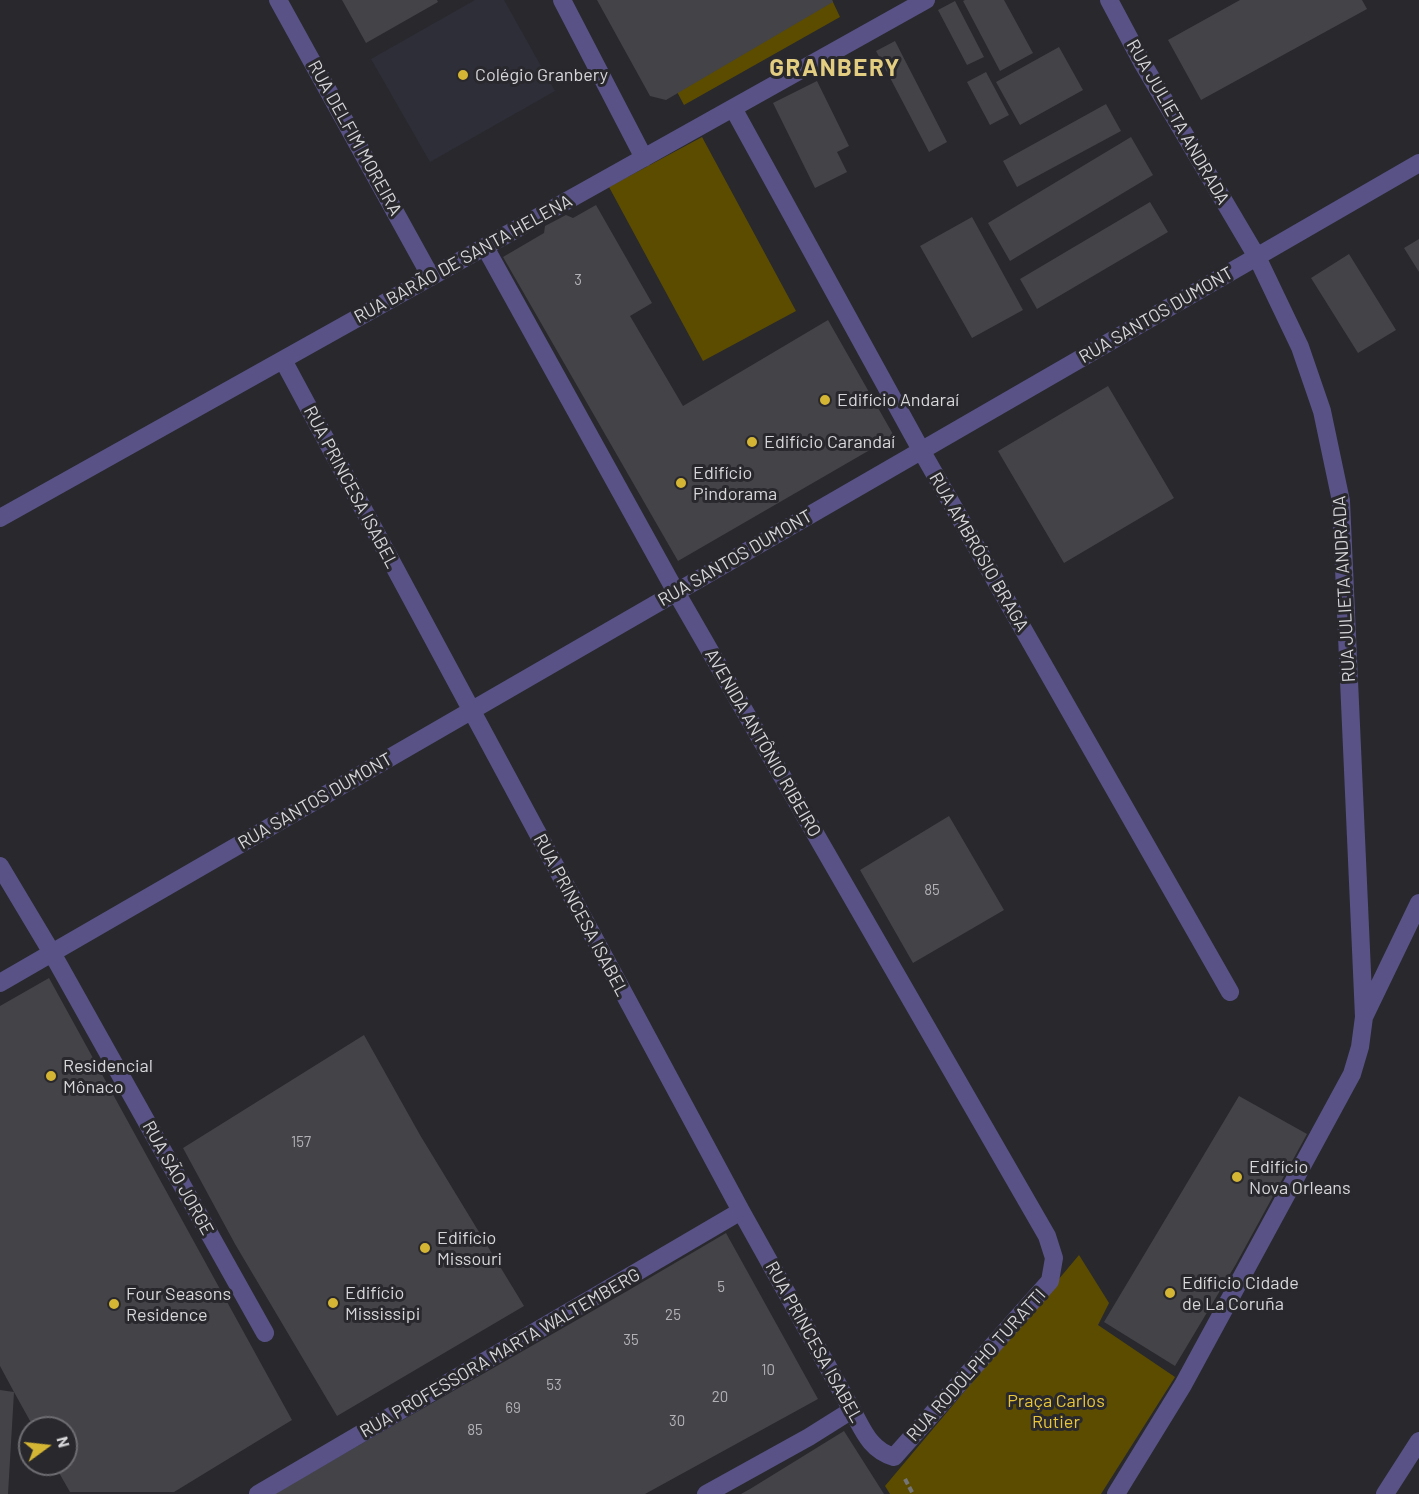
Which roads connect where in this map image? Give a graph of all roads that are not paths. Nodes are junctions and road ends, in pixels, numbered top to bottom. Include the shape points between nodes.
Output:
1 (278, 0) edge
2 (562, 0) edge
3 (926, 0) edge
4 (1109, 0) edge
5 (733, 108) junction
6 (644, 158) junction
7 (1419, 163) edge
8 (485, 247) junction
9 (1257, 257) junction
10 (431, 277) junction
11 (283, 360) junction
12 (921, 450) junction
13 (0, 518) edge
14 (676, 592) junction
15 (471, 710) junction
16 (0, 866) edge
17 (1419, 903) edge
18 (52, 953) junction
19 (0, 983) edge
20 (1230, 992) dead end
21 (1364, 1017) junction
22 (741, 1211) junction
23 (1047, 1236) joint
24 (265, 1333) dead end
25 (852, 1410) junction
26 (1419, 1441) edge
27 (894, 1456) joint
28 (258, 1494) edge
29 (706, 1494) edge
30 (1116, 1494) edge
31 (1385, 1494) edge

1 - 10 street, RUA DELFIM MOREIRA
2 - 6 street
3 - 5 street, RUA BARÃO DE SANTA HELENA
4 - 9 street, RUA JULIETA ANDRADA
5 - 6 street, RUA BARÃO DE SANTA HELENA
5 - 12 street, RUA AMBRÓSIO BRAGA
6 - 8 street, RUA BARÃO DE SANTA HELENA
7 - 9 street, RUA SANTOS DUMONT
8 - 10 street, RUA BARÃO DE SANTA HELENA
8 - 14 street, AVENIDA ANTÔNIO RIBEIRO
9 - 12 street, RUA SANTOS DUMONT
9 - 21 street, RUA JULIETA ANDRADA via 1300,347 1322,411 1341,501
10 - 11 street, RUA BARÃO DE SANTA HELENA
11 - 13 street, RUA BARÃO DE SANTA HELENA
11 - 15 street, RUA PRINCESA ISABEL
12 - 14 street, RUA SANTOS DUMONT
12 - 20 street, RUA AMBRÓSIO BRAGA
14 - 15 street, RUA SANTOS DUMONT
14 - 23 street, AVENIDA ANTÔNIO RIBEIRO
15 - 18 street, RUA SANTOS DUMONT
15 - 22 street, RUA PRINCESA ISABEL
16 - 18 street, RUA SÃO JORGE
17 - 21 street
18 - 19 street, RUA SANTOS DUMONT
18 - 24 street, RUA SÃO JORGE
21 - 30 street via 1352,1074 1183,1385
22 - 25 street, RUA PRINCESA ISABEL
22 - 28 street, RUA PROFESSORA MARTA WALTEMBERG
23 - 27 street, RUA RODOLPHO TURATTI via 1054,1258 1050,1281
25 - 27 street, RUA PRINCESA ISABEL via 869,1442 882,1453
25 - 29 street
26 - 31 street

